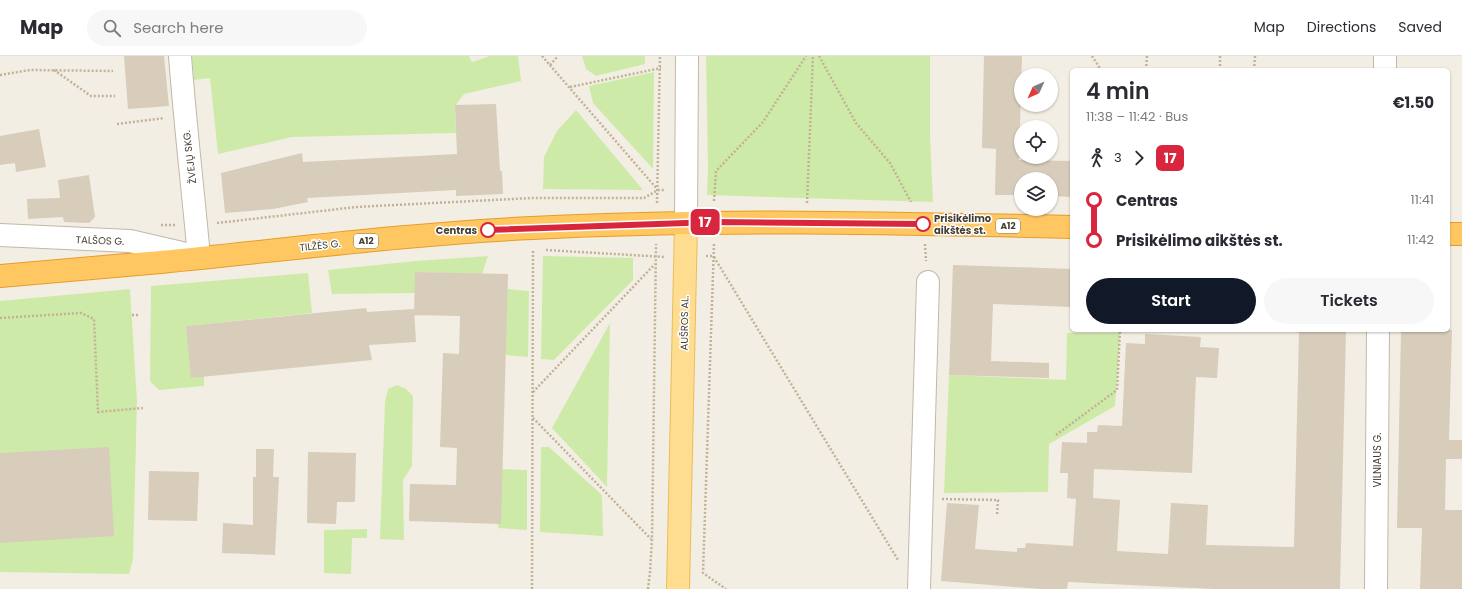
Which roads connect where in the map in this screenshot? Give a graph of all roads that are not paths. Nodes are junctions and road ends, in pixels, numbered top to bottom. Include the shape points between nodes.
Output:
1 (180, 56) edge
2 (687, 56) edge
3 (1385, 56) edge
4 (1385, 68) edge
5 (686, 223) junction
6 (1070, 228) edge
7 (1450, 234) edge
8 (1462, 234) edge
9 (0, 235) edge
10 (199, 258) junction
11 (0, 276) edge
12 (928, 282) road end
13 (1378, 332) edge
14 (678, 589) edge
15 (919, 589) edge
16 (1376, 589) edge

1 - 10 street, ŽVEJŲ SKG.
2 - 5 street, AUŠROS AL.
3 - 4 street
5 - 6 highway, TILŽĖS G. / A12 via 923,224
5 - 10 highway, TILŽĖS G. / A12 via 428,234
5 - 14 main road, AUŠROS AL.
7 - 8 highway
9 - 10 street, TALŠOS G. via 130,240
10 - 11 highway, TILŽĖS G. / A12
12 - 15 street
13 - 16 street, VILNIAUS G.

